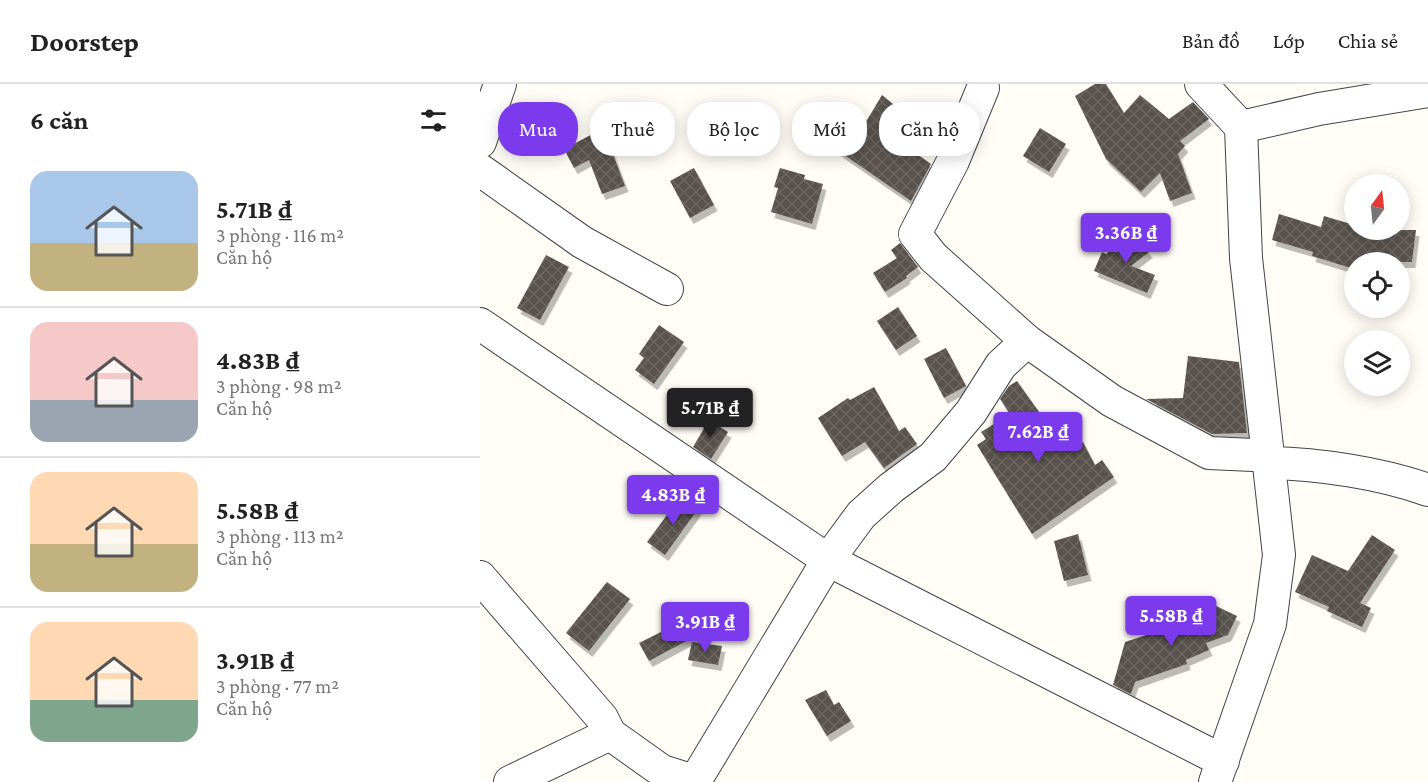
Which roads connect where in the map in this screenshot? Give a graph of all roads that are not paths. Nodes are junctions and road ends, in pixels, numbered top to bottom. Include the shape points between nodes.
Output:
1 (500, 84) edge
2 (1201, 84) edge
3 (983, 88) dead end
4 (1428, 91) edge
5 (1241, 127) junction
6 (480, 142) edge
7 (480, 170) edge
8 (667, 289) dead end
9 (480, 324) edge
10 (1027, 340) junction
11 (1269, 458) junction
12 (1428, 490) edge
13 (828, 560) junction
14 (480, 577) edge
15 (610, 734) junction
16 (1219, 771) edge
17 (510, 782) edge
18 (696, 782) edge

1 - 6 street
2 - 5 street
3 - 10 street via 953,161 915,234 933,257
4 - 5 street
5 - 11 street via 1246,258
7 - 8 street via 582,242
9 - 13 street
10 - 11 street via 1112,401 1209,453
10 - 13 street via 1001,365 971,412 933,457 861,515
11 - 12 street via 1398,479
11 - 16 street via 1279,555 1270,624
13 - 16 street
13 - 18 street
14 - 15 street via 602,718
15 - 17 street
15 - 18 street via 662,771

